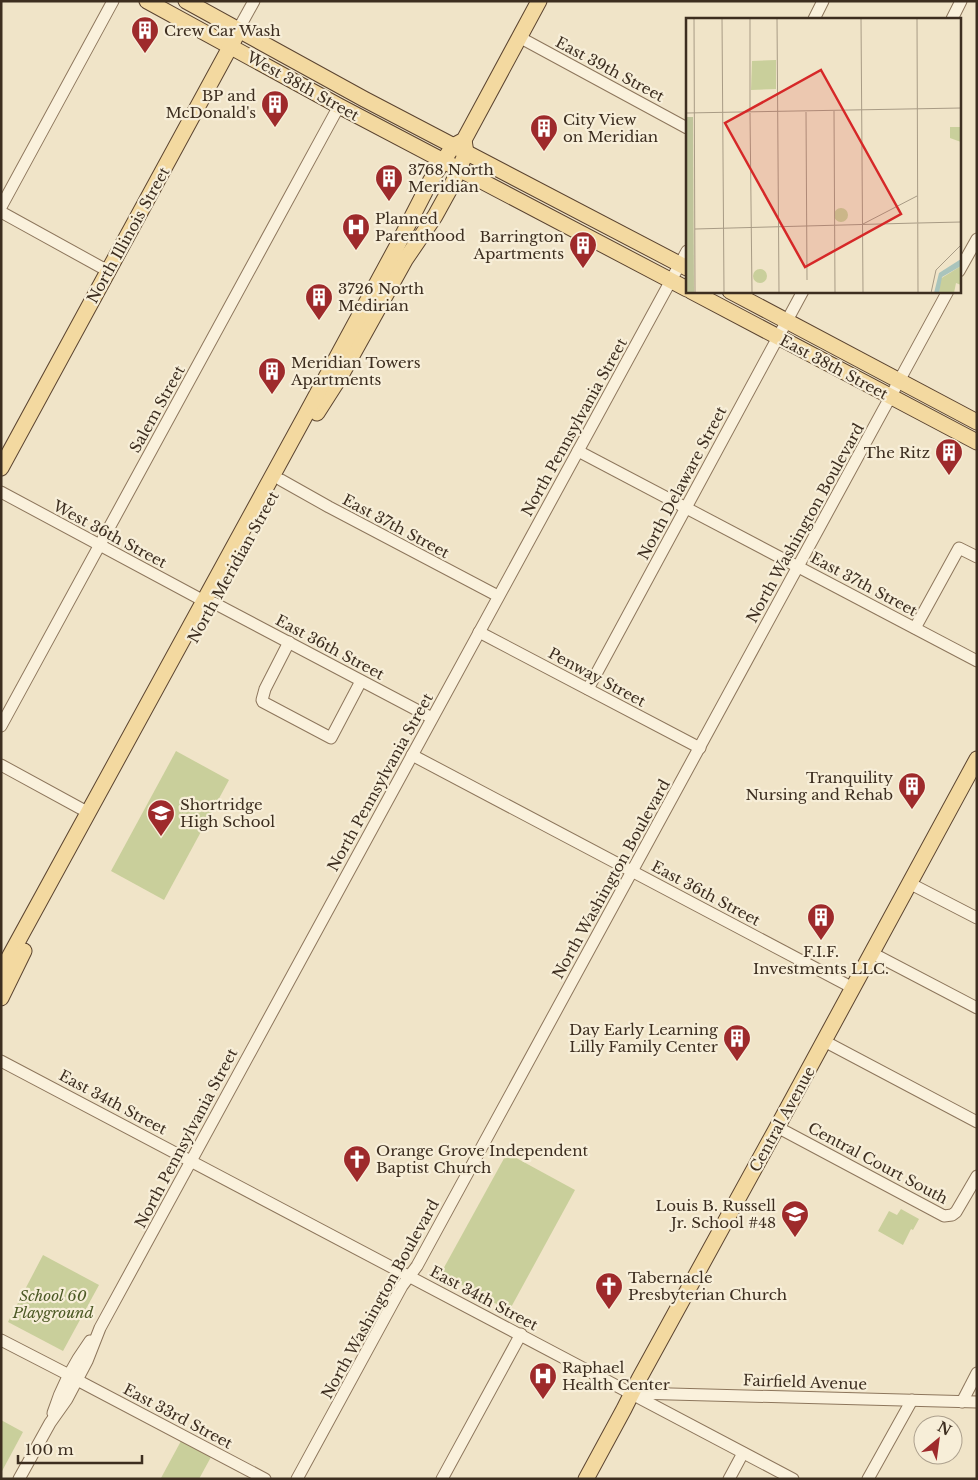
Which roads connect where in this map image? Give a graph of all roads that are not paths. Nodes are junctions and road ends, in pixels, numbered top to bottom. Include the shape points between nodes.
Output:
1 (113, 1) edge
2 (147, 1) edge
3 (186, 1) edge
4 (254, 1) edge
5 (539, 1) edge
6 (823, 1) edge
7 (961, 1) edge
8 (814, 18) edge
9 (952, 18) edge
10 (238, 30) junction
11 (519, 37) junction
12 (230, 47) junction
13 (339, 106) junction
14 (686, 127) edge
15 (461, 146) junction
16 (443, 161) junction
17 (459, 169) junction
18 (1, 207) edge
19 (1, 212) edge
20 (977, 239) edge
21 (683, 266) edge
22 (960, 269) edge
23 (108, 271) junction
24 (671, 281) junction
25 (686, 288) edge
26 (693, 292) edge
27 (732, 292) edge
28 (802, 292) edge
29 (947, 292) edge
30 (786, 321) junction
31 (778, 337) junction
32 (900, 381) junction
33 (891, 397) junction
34 (977, 422) edge
35 (977, 442) edge
36 (578, 451) junction
37 (1, 468) edge
38 (281, 480) junction
39 (1, 492) edge
40 (685, 507) junction
41 (100, 545) junction
42 (977, 557) edge
43 (798, 566) junction
44 (498, 596) junction
45 (209, 602) junction
46 (915, 628) junction
47 (479, 632) junction
48 (289, 642) junction
49 (977, 660) edge
50 (361, 681) junction
51 (588, 689) junction
52 (432, 718) junction
53 (1, 726) edge
54 (700, 748) junction
55 (412, 755) junction
56 (976, 764) edge
57 (1, 765) edge
58 (89, 813) junction
59 (632, 871) junction
60 (909, 883) junction
61 (977, 918) edge
62 (872, 953) junction
63 (1, 972) edge
64 (853, 988) junction
65 (1, 998) edge
66 (977, 1008) edge
67 (824, 1042) junction
68 (1, 1060) edge
69 (977, 1122) edge
70 (777, 1127) junction
71 (191, 1160) junction
72 (977, 1176) edge
73 (410, 1276) junction
74 (520, 1334) junction
75 (1, 1340) edge
76 (977, 1373) edge
77 (73, 1378) junction
78 (632, 1393) junction
79 (912, 1400) junction
80 (962, 1402) junction
81 (977, 1402) edge
82 (743, 1453) junction
83 (19, 1479) edge
84 (265, 1479) edge
85 (298, 1479) edge
86 (442, 1479) edge
87 (586, 1479) edge
88 (729, 1479) edge
89 (793, 1479) edge
90 (868, 1479) edge

1 - 18 street
2 - 12 main road, West 38th Street
3 - 10 main road, West 38th Street
4 - 10 street, North Illinois Street
5 - 11 main road, North Meridian Street
6 - 8 street
7 - 9 street
10 - 12 main road, North Illinois Street
10 - 15 main road, West 38th Street via 364,99
11 - 14 street, East 39th Street
11 - 15 main road, North Meridian Street
12 - 13 main road, West 38th Street
12 - 23 main road, North Illinois Street
13 - 16 main road, West 38th Street
13 - 41 street, Salem Street
15 - 16 main road, North Meridian Street
15 - 17 main road, North Meridian Street
15 - 21 main road
16 - 17 main road, West 38th Street
16 - 45 main road, North Meridian Street
17 - 24 main road
17 - 38 main road, North Meridian Street via 435,216 405,260
19 - 23 street
20 - 22 street
21 - 24 street, North Pennsylvania Street
23 - 37 main road, North Illinois Street
24 - 25 main road
24 - 36 street, North Pennsylvania Street
26 - 31 main road, East 38th Street
27 - 30 main road, East 38th Street
28 - 30 street, North Delaware Street
29 - 32 street, North Washington Boulevard
30 - 31 street, North Delaware Street
30 - 32 main road, East 38th Street
31 - 33 main road, East 38th Street
31 - 40 street, North Delaware Street
32 - 33 street, North Washington Boulevard
32 - 34 main road, East 38th Street
33 - 35 main road, East 38th Street
33 - 43 street, North Washington Boulevard
36 - 40 street, East 37th Street
36 - 44 street, North Pennsylvania Street
38 - 44 street, East 37th Street
38 - 45 main road, North Meridian Street
39 - 41 street, West 36th Street
40 - 43 street, East 37th Street
40 - 51 street, North Delaware Street
41 - 45 street, West 36th Street
41 - 53 street, Salem Street
42 - 46 street via 959,548
43 - 46 street, East 37th Street
43 - 54 street, North Washington Boulevard
44 - 47 street, North Pennsylvania Street
45 - 48 street, East 36th Street
45 - 58 main road, North Meridian Street
45 - 65 main road, North Meridian Street
46 - 49 street, East 37th Street
47 - 51 street, Penway Street
47 - 52 street, North Pennsylvania Street
48 - 50 street, East 36th Street
48 - 50 street via 265,689 264,702 332,738
50 - 52 street, East 36th Street
51 - 54 street, Penway Street
52 - 55 street, North Pennsylvania Street
54 - 59 street, North Washington Boulevard
55 - 59 street, East 36th Street
55 - 71 street, North Pennsylvania Street
56 - 60 main road, Central Avenue
57 - 58 street
58 - 63 main road, North Meridian Street
59 - 64 street, East 36th Street
59 - 73 street, North Washington Boulevard
60 - 61 street
60 - 62 main road, Central Avenue
62 - 64 main road, Central Avenue
62 - 66 street
64 - 67 main road, Central Avenue
67 - 69 street
67 - 70 main road, Central Avenue
68 - 71 street, East 34th Street
70 - 72 street, Central Court South via 944,1216 956,1212
70 - 78 main road, Central Avenue
71 - 73 street, East 34th Street
71 - 77 street, North Pennsylvania Street via 100,1328 79,1356
73 - 74 street, East 34th Street
73 - 85 street, North Washington Boulevard
74 - 78 street, East 34th Street
74 - 86 street
75 - 77 street, East 33rd Street
76 - 80 street
77 - 83 street, North Pennsylvania Street via 58,1395 50,1423
77 - 84 street, East 33rd Street
78 - 79 street, Fairfield Avenue
78 - 82 street, East 34th Street
78 - 87 main road, Central Avenue
79 - 80 street, Fairfield Avenue
79 - 90 street
80 - 81 street, Fairfield Avenue
82 - 88 street
82 - 89 street, East 34th Street

